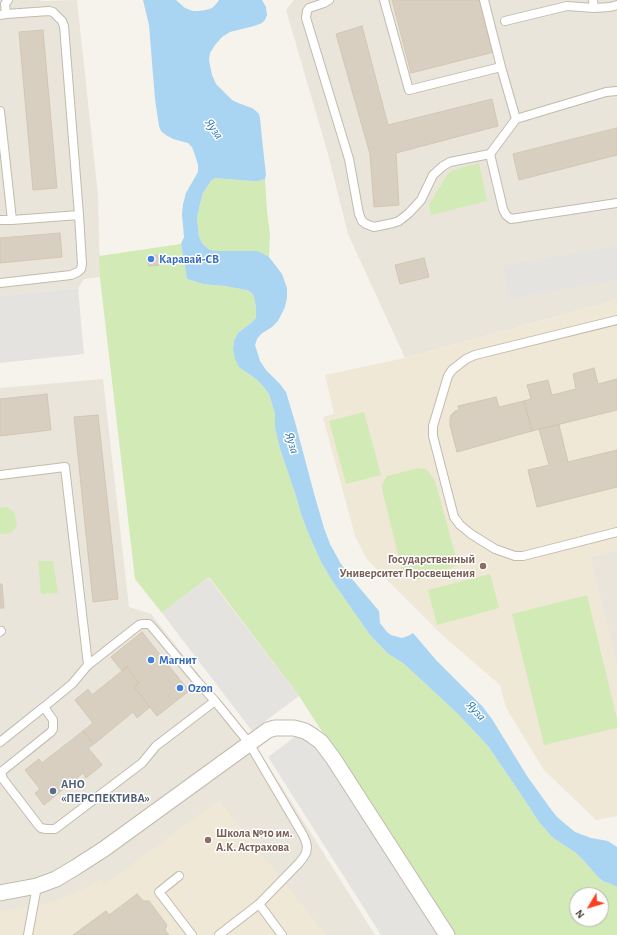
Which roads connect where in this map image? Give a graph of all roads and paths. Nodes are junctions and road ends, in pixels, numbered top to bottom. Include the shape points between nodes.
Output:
1 (8, 0) edge
2 (329, 0) edge
3 (384, 0) edge
4 (484, 0) edge
5 (594, 4) edge
6 (617, 5) edge
7 (3, 15) edge
8 (505, 21) dead end
9 (501, 67) junction
10 (617, 91) edge
11 (0, 111) edge
12 (516, 119) junction
13 (490, 154) junction
14 (617, 203) edge
15 (79, 215) junction
16 (0, 220) edge
17 (12, 220) junction
18 (0, 283) edge
19 (617, 320) edge
20 (0, 475) edge
21 (617, 532) edge
22 (88, 665) junction
23 (215, 701) junction
24 (44, 707) junction
25 (0, 742) edge
26 (249, 743) junction
27 (0, 771) edge
28 (178, 876) dead end
29 (37, 886) junction
30 (0, 893) edge
31 (259, 904) junction
32 (28, 935) edge
33 (192, 935) edge
34 (219, 935) edge
35 (282, 935) edge
36 (447, 935) edge

1 - 7 lane
2 - 13 lane via 309,8 306,18 349,158 362,221 374,227 399,221 416,207 433,175 443,166 450,162
3 - 9 lane via 409,90
4 - 9 lane
5 - 6 lane via 610,7
5 - 8 lane via 567,6
7 - 15 lane via 48,11 56,14 62,21
9 - 12 lane
10 - 12 lane
11 - 17 lane
12 - 13 lane
13 - 14 lane via 503,209 512,219
15 - 17 lane
15 - 18 lane via 82,264 78,272
16 - 17 lane
19 - 21 lane via 466,359 448,376 432,436 454,517 471,534 495,549 523,556
20 - 22 lane via 65,467
22 - 23 lane via 139,625 149,624
22 - 24 lane via 72,684
23 - 26 lane
23 - 27 lane via 156,746 142,763 55,829 39,826 4,782
24 - 25 lane
24 - 27 lane via 53,720 51,732
26 - 29 street via 98,853 61,876
26 - 31 lane via 304,835 307,847 299,864
26 - 36 street via 268,730 283,727 305,731 320,742 333,758
28 - 33 lane via 159,892
29 - 30 street
29 - 32 lane
31 - 34 lane
31 - 35 lane

